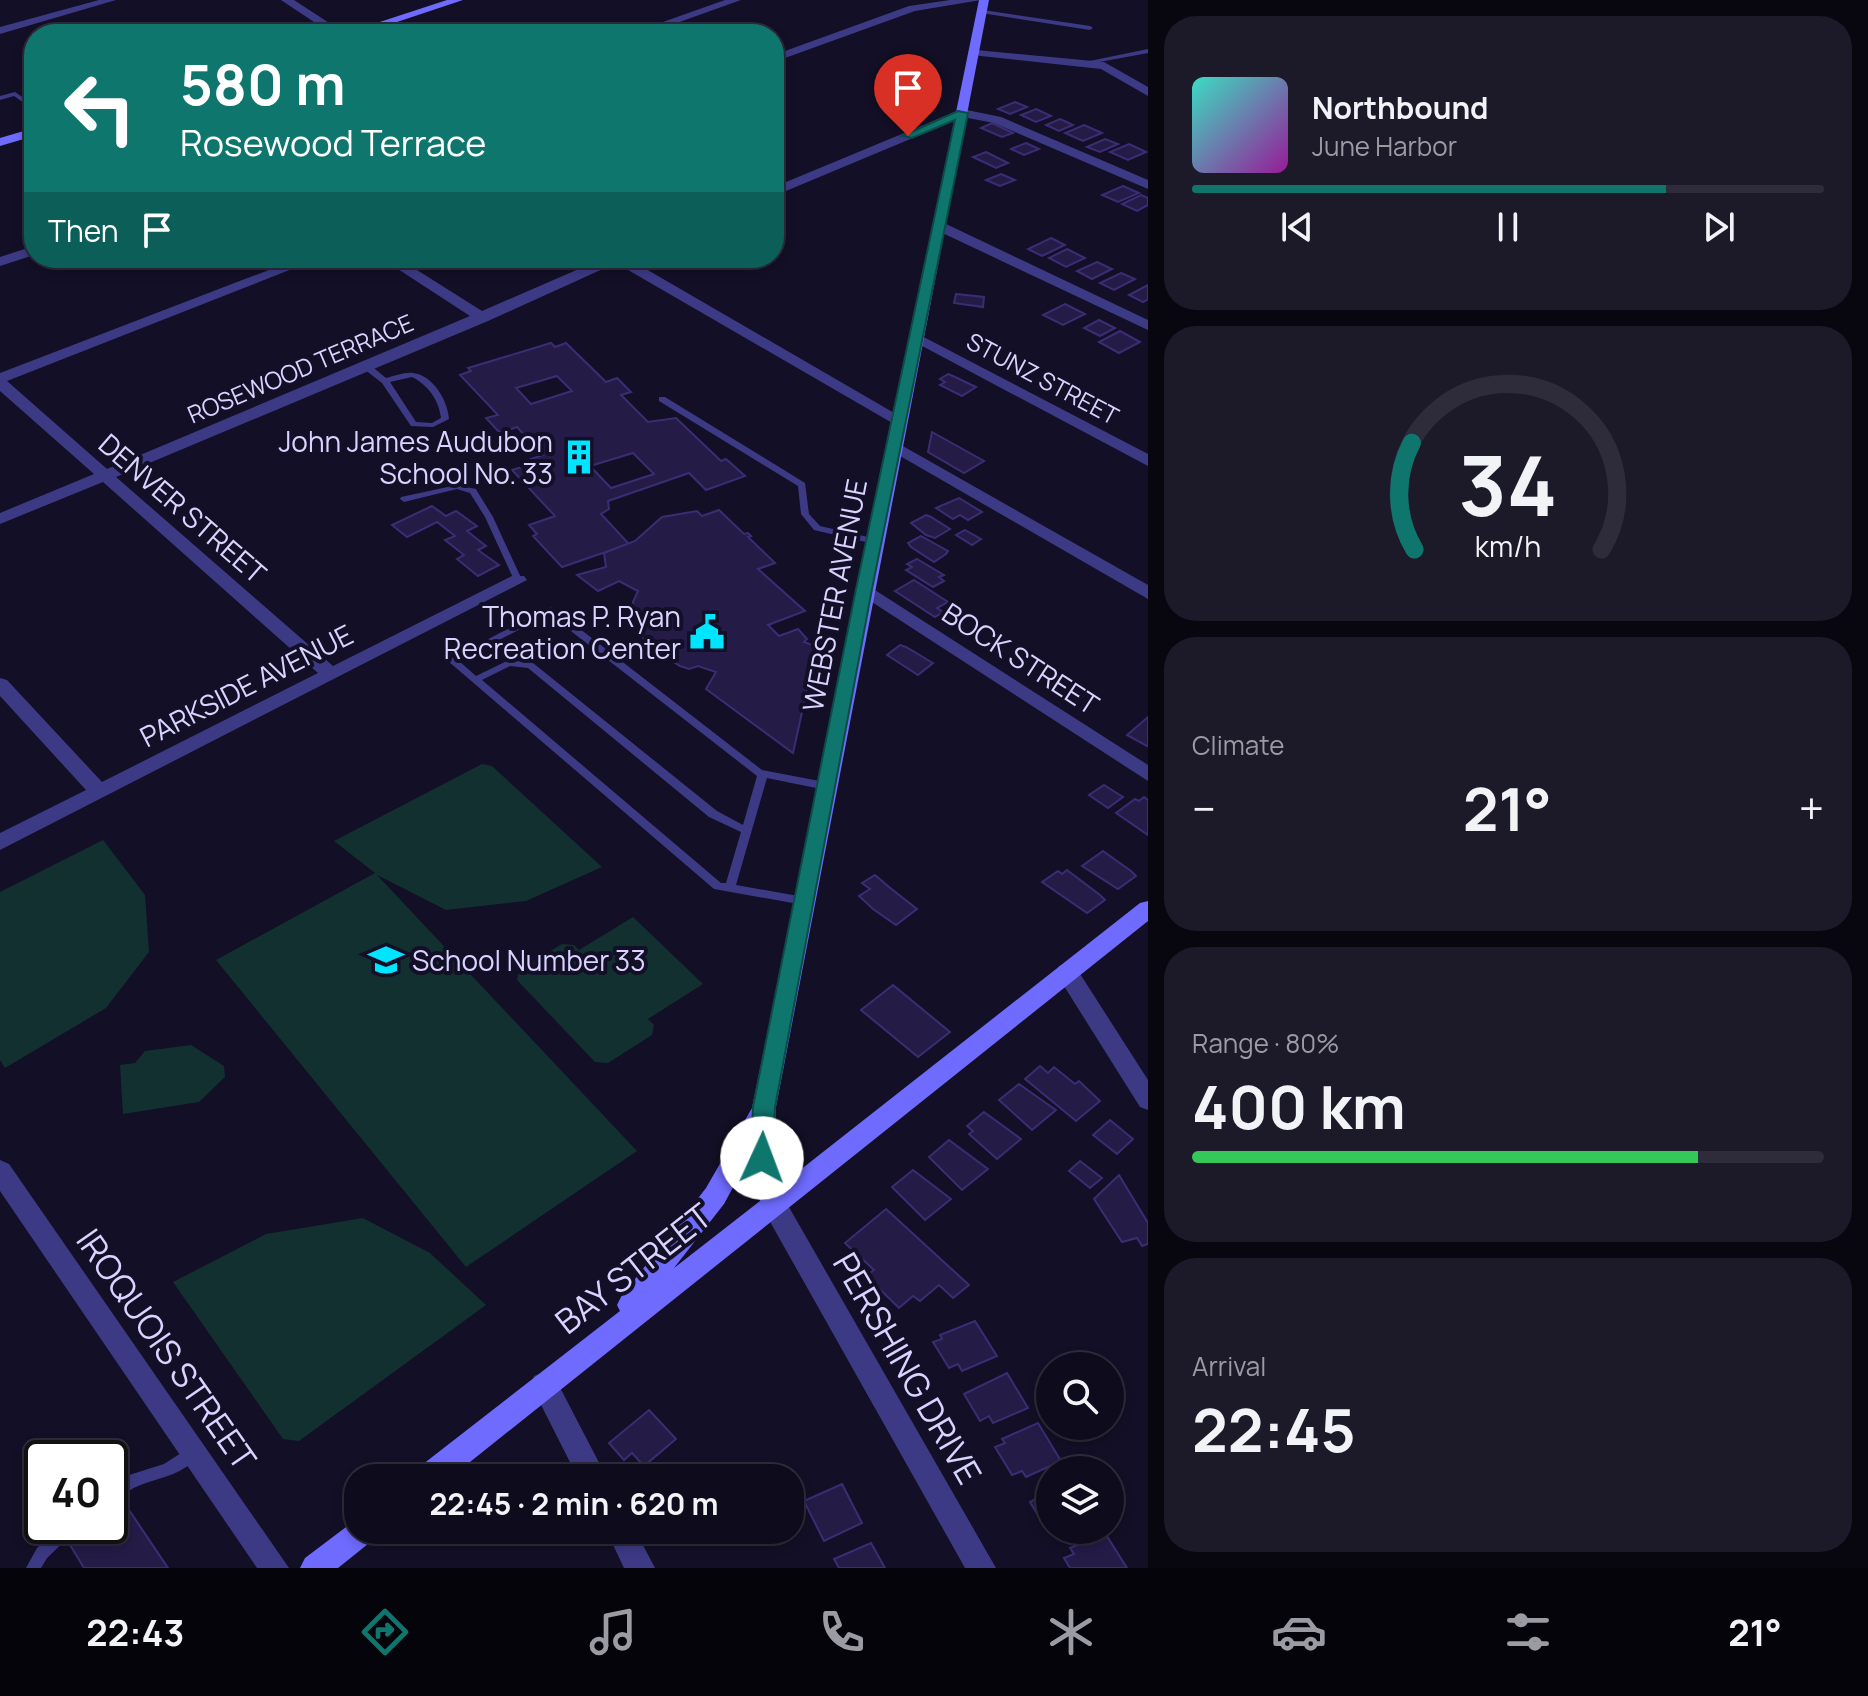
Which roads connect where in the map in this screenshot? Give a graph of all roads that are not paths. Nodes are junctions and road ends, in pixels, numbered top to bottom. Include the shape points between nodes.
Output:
1 (111, 0) edge
2 (286, 0) edge
3 (458, 0) edge
4 (729, 1) edge
5 (981, 4) edge
6 (24, 24) edge
7 (25, 24) edge
8 (324, 24) edge
9 (381, 24) edge
10 (663, 24) edge
11 (1090, 28) dead end
12 (0, 31) edge
13 (1148, 51) edge
14 (976, 53) junction
15 (784, 55) edge
16 (1069, 64) junction
17 (1148, 92) edge
18 (0, 98) edge
19 (24, 101) edge
20 (962, 113) junction
21 (24, 135) edge
22 (0, 142) edge
23 (1148, 185) edge
24 (784, 188) edge
25 (939, 226) junction
26 (24, 254) edge
27 (0, 262) edge
28 (288, 268) edge
29 (404, 268) edge
30 (594, 268) edge
31 (633, 268) edge
32 (483, 318) junction
33 (1148, 326) edge
34 (916, 337) junction
35 (367, 367) junction
36 (0, 381) edge
37 (385, 381) junction
38 (662, 399) dead end
39 (900, 421) junction
40 (894, 446) junction
41 (1148, 461) edge
42 (106, 475) junction
43 (404, 499) dead end
44 (0, 519) edge
45 (874, 541) junction
46 (518, 580) joint
47 (864, 589) junction
48 (1148, 593) edge
49 (331, 674) junction
50 (475, 680) junction
51 (0, 684) edge
52 (763, 774) junction
53 (1148, 774) edge
54 (826, 786) junction
55 (99, 792) junction
56 (747, 831) junction
57 (0, 842) edge
58 (730, 888) junction
59 (804, 901) junction
60 (1148, 909) edge
61 (1067, 972) junction
62 (1148, 1100) edge
63 (764, 1107) junction
64 (0, 1171) edge
65 (773, 1203) junction
66 (604, 1337) junction
67 (544, 1385) junction
68 (193, 1452) junction
69 (445, 1464) edge
70 (586, 1464) edge
71 (128, 1484) edge
72 (51, 1544) edge
73 (345, 1544) edge
74 (627, 1544) edge
75 (33, 1568) edge
76 (274, 1568) edge
77 (315, 1568) edge
78 (640, 1568) edge
79 (981, 1568) edge

1 - 7 street
2 - 8 street
3 - 9 street
4 - 10 street
5 - 11 lane
5 - 14 street, WEBSTER AVENUE
5 - 15 street via 913,8
6 - 12 street
13 - 16 lane
14 - 16 street
14 - 20 street, WEBSTER AVENUE
16 - 17 street via 1104,66
18 - 19 lane via 15,94
20 - 23 street via 997,120
20 - 24 street
20 - 25 street, WEBSTER AVENUE
21 - 22 street
25 - 33 street
25 - 34 street, WEBSTER AVENUE
26 - 27 street
28 - 36 street
29 - 32 street
30 - 32 street, ROSEWOOD TERRACE
31 - 39 street
32 - 35 street, ROSEWOOD TERRACE
34 - 39 street, WEBSTER AVENUE
34 - 41 street, STUNZ STREET
35 - 37 lane
35 - 42 street, ROSEWOOD TERRACE
36 - 42 street, DENVER STREET
37 - 37 lane via 414,424 433,425 445,419 426,380 413,375
38 - 45 lane via 802,485 805,514 817,528
39 - 40 street, WEBSTER AVENUE
40 - 45 street, WEBSTER AVENUE
40 - 48 street
42 - 44 street, ROSEWOOD TERRACE
42 - 49 street, DENVER STREET
43 - 46 lane via 457,487 473,491
45 - 47 street, WEBSTER AVENUE
46 - 49 street, PARKSIDE AVENUE
47 - 53 street, BOCK STREET
47 - 54 street, WEBSTER AVENUE
49 - 55 street, PARKSIDE AVENUE
50 - 52 lane via 453,661 550,610
50 - 56 lane via 509,663 530,665 713,814
50 - 58 lane via 718,886
51 - 55 street
52 - 54 lane
52 - 56 lane
54 - 59 street, WEBSTER AVENUE
55 - 57 street, PARKSIDE AVENUE
56 - 58 lane
58 - 59 lane
59 - 63 street, WEBSTER AVENUE
60 - 61 street, BAY STREET
61 - 62 street
61 - 65 street, BAY STREET
63 - 65 street, WEBSTER AVENUE via 762,1158
63 - 66 street via 715,1196
64 - 68 street, IROQUOIS STREET
65 - 66 street, BAY STREET
65 - 79 street, PERSHING DRIVE
66 - 67 street, BAY STREET
67 - 69 street, BAY STREET
67 - 70 street
68 - 71 lane via 168,1470
68 - 76 street, IROQUOIS STREET
72 - 75 lane
73 - 77 street
74 - 78 street

